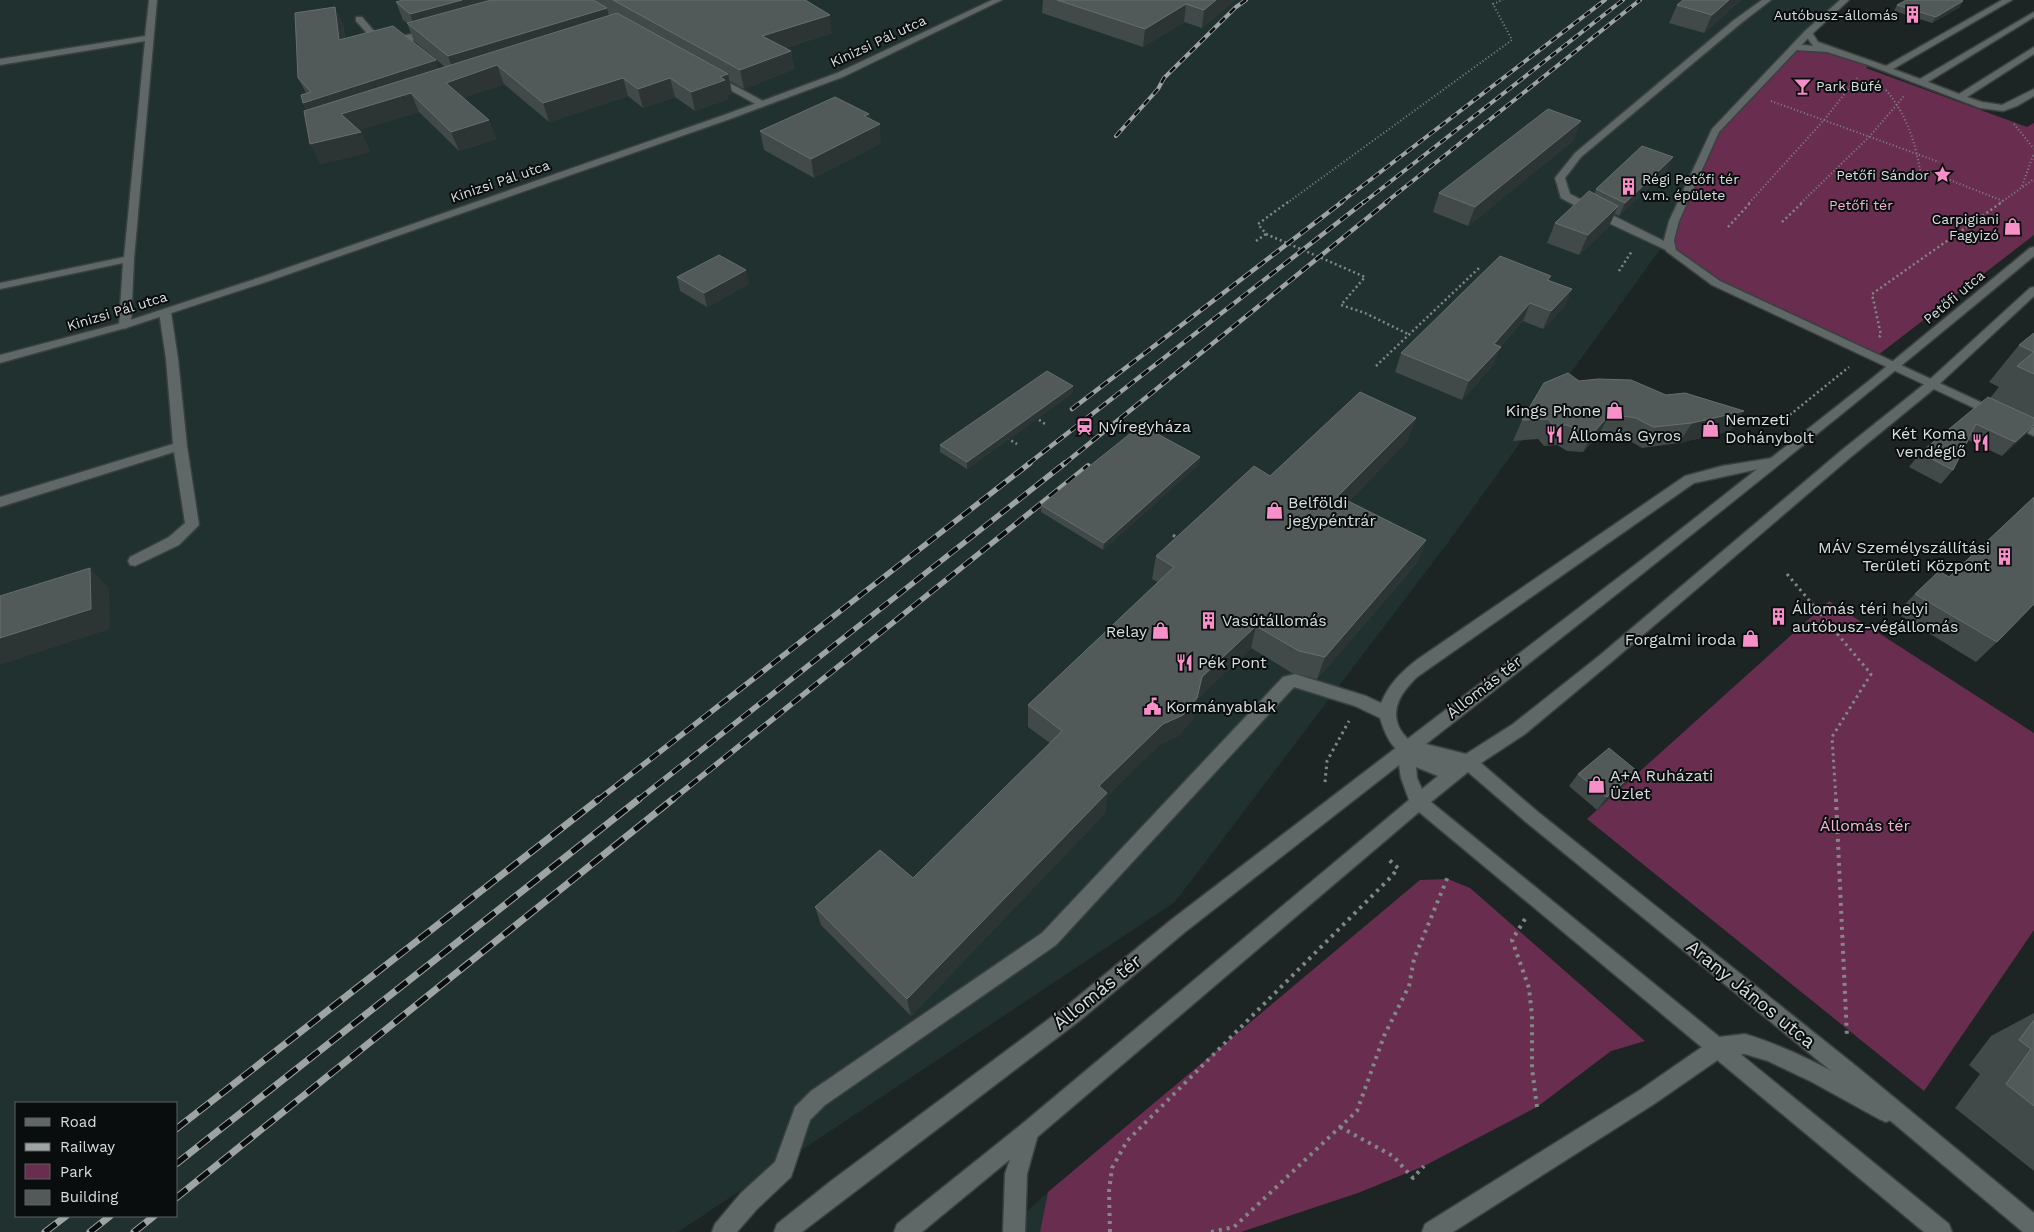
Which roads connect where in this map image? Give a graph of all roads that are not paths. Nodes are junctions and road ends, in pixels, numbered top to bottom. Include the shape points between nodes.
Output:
1 (153, 0) edge
2 (998, 0) edge
3 (1766, 0) edge
4 (1845, 0) edge
5 (2008, 0) edge
6 (2034, 14) edge
7 (359, 19) dead end
8 (443, 30) edge
9 (1808, 33) junction
10 (150, 38) junction
11 (1794, 47) junction
12 (1829, 50) junction
13 (2034, 50) edge
14 (0, 62) edge
15 (1886, 69) junction
16 (701, 70) edge
17 (1920, 82) junction
18 (2034, 92) edge
19 (1959, 98) junction
20 (762, 104) junction
21 (1670, 248) junction
22 (2034, 250) edge
23 (129, 258) junction
24 (0, 286) edge
25 (2034, 290) edge
26 (164, 312) junction
27 (125, 325) junction
28 (0, 359) edge
29 (1893, 367) junction
30 (1931, 385) junction
31 (2034, 432) edge
32 (180, 446) junction
33 (1772, 462) junction
34 (0, 502) edge
35 (135, 561) dead end
36 (1386, 713) junction
37 (1406, 748) junction
38 (1468, 762) junction
39 (1419, 802) junction
40 (1719, 1047) junction
41 (1908, 1124) junction
42 (1029, 1131) junction
43 (2034, 1228) edge
44 (722, 1232) edge
45 (785, 1232) edge
46 (905, 1232) edge
47 (1014, 1232) edge
48 (1433, 1232) edge
49 (1941, 1232) edge

1 - 10 street
2 - 20 street, Kinizsi Pál utca via 840,75
3 - 21 street via 1578,156 1560,178 1565,196
4 - 9 street
5 - 15 street
6 - 17 street
7 - 8 street via 378,40 407,42
9 - 11 street
9 - 12 street via 1815,44
10 - 14 street
10 - 23 street
11 - 12 street
11 - 21 street via 1715,131 1674,221
12 - 15 street
13 - 19 street
15 - 17 street
16 - 20 street
17 - 19 street
18 - 19 street via 2003,108
20 - 26 street, Kinizsi Pál utca
21 - 29 street via 1673,254 1716,283
22 - 29 street, Petőfi utca
23 - 24 street
23 - 27 street
25 - 30 street
26 - 27 street, Kinizsi Pál utca
26 - 32 street
27 - 28 street, Kinizsi Pál utca
29 - 30 street
29 - 33 street, Állomás tér
30 - 31 street
30 - 38 street via 1519,729
32 - 34 street
32 - 35 street via 192,525 174,541
33 - 36 street via 1690,479 1410,674 1395,688
33 - 37 street, Állomás tér via 1662,552
36 - 37 street via 1392,731
36 - 44 street via 1295,680 1284,685 1049,939 818,1098 802,1114 783,1169
37 - 38 street via 1430,768 1455,768
37 - 39 street via 1409,778
37 - 45 street, Állomás tér via 1076,1010
38 - 39 street
38 - 41 street, Arany János utca
39 - 40 street
39 - 42 street
40 - 41 street via 1745,1044 1771,1052
40 - 48 street via 1647,1098
40 - 49 street
41 - 43 street, Arany János utca
42 - 46 street
42 - 47 street via 1016,1174

